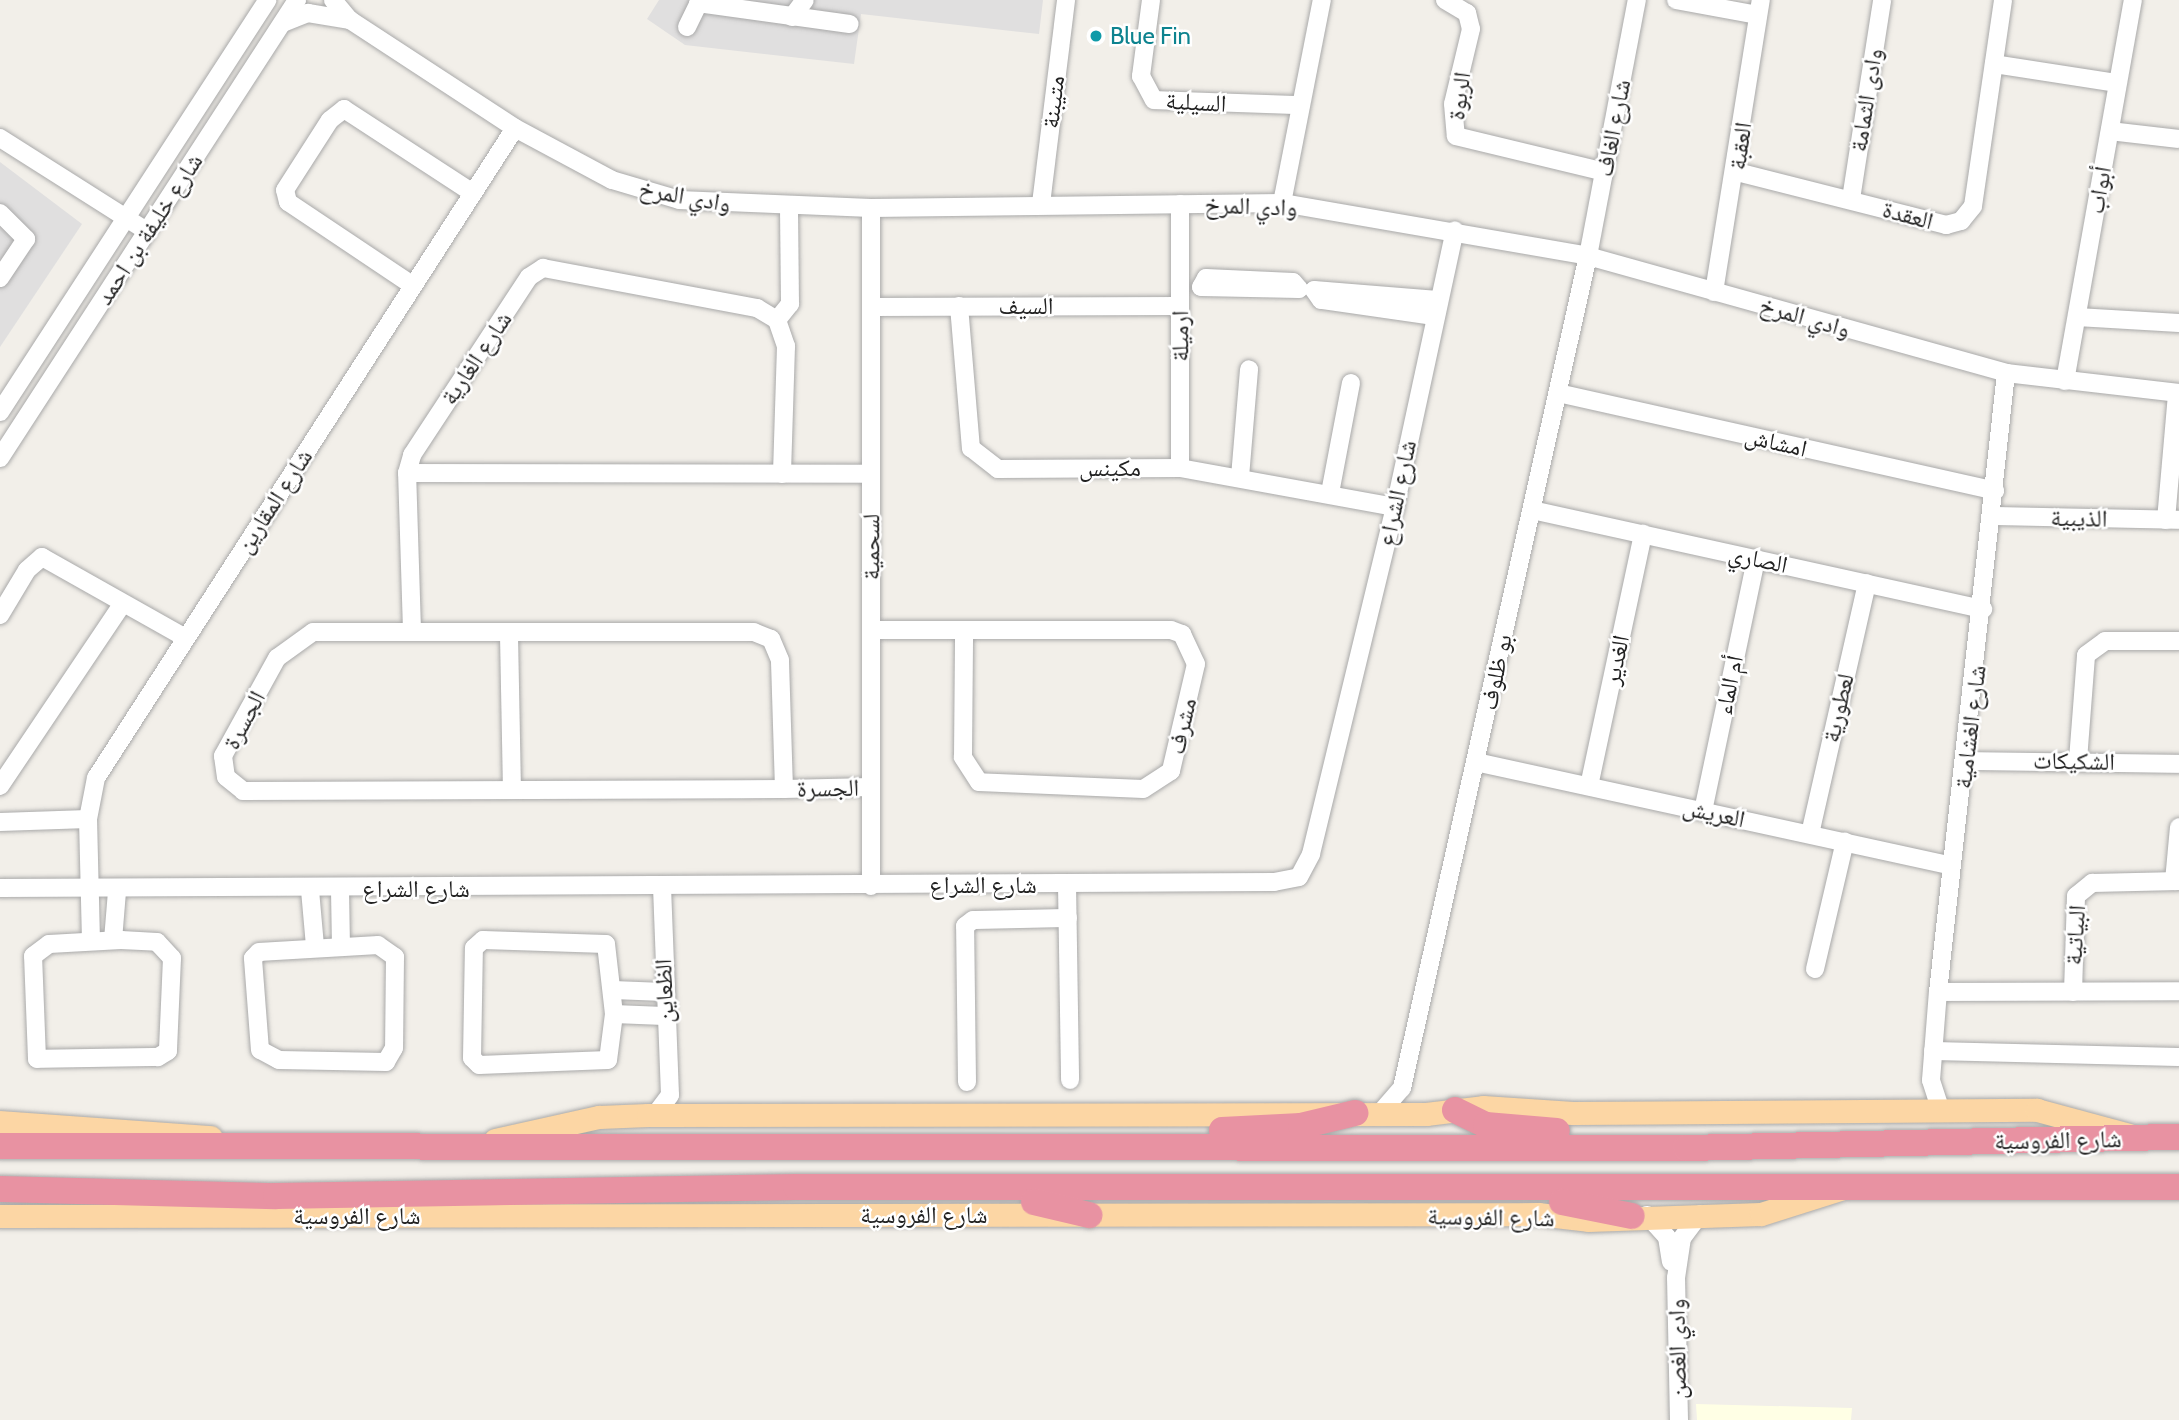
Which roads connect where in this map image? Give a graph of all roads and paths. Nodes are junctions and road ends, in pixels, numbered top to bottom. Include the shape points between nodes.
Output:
1 (268, 0) edge
2 (297, 0) edge
3 (333, 0) edge
4 (805, 0) edge
5 (1066, 0) edge
6 (1151, 0) edge
7 (1322, 0) edge
8 (1446, 0) edge
9 (1637, 0) edge
10 (1676, 0) edge
11 (1882, 0) edge
12 (2003, 0) edge
13 (2133, 0) edge
14 (699, 1) edge
15 (1760, 7) edge
16 (792, 18) junction
17 (350, 20) junction
18 (282, 24) junction
19 (850, 24) dead end
20 (687, 27) dead end
21 (1994, 64) junction
22 (2117, 83) junction
23 (1300, 104) junction
24 (515, 128) junction
25 (2110, 131) junction
26 (2179, 139) edge
27 (5, 141) edge
28 (0, 160) edge
29 (1605, 172) junction
30 (1737, 172) junction
31 (473, 193) junction
32 (1851, 199) junction
33 (1282, 203) junction
34 (1041, 204) junction
35 (1180, 204) junction
36 (789, 206) junction
37 (871, 208) junction
38 (0, 213) edge
39 (123, 222) junction
40 (1455, 230) junction
41 (144, 239) junction
42 (1588, 256) junction
43 (0, 278) edge
44 (1180, 284) junction
45 (412, 285) junction
46 (1266, 287) dead end
47 (1714, 292) junction
48 (1351, 297) dead end
49 (959, 306) junction
50 (1180, 306) junction
51 (871, 307) junction
52 (1436, 308) junction
53 (2077, 317) junction
54 (777, 320) junction
55 (2179, 323) edge
56 (1249, 369) dead end
57 (2006, 373) junction
58 (2065, 381) junction
59 (1351, 383) dead end
60 (1558, 393) junction
61 (2178, 393) edge
62 (0, 412) edge
63 (0, 458) edge
64 (1180, 468) junction
65 (407, 474) junction
66 (782, 474) junction
67 (871, 474) junction
68 (1240, 477) junction
69 (1995, 491) junction
70 (1330, 493) junction
71 (1395, 507) junction
72 (1532, 510) junction
73 (1992, 516) junction
74 (2172, 520) edge
75 (1643, 534) junction
76 (1756, 559) junction
77 (1867, 583) junction
78 (123, 603) junction
79 (1983, 608) junction
80 (0, 615) edge
81 (412, 630) junction
82 (871, 630) junction
83 (964, 631) junction
84 (509, 635) junction
85 (181, 641) junction
86 (2179, 642) edge
87 (2078, 760) junction
88 (1968, 761) junction
89 (1476, 762) junction
90 (2179, 764) edge
91 (0, 786) edge
92 (1589, 786) junction
93 (871, 787) junction
94 (512, 789) junction
95 (784, 789) junction
96 (1703, 811) junction
97 (0, 822) edge
98 (88, 824) junction
99 (2179, 827) edge
100 (1810, 834) junction
101 (1845, 841) junction
102 (1951, 866) junction
103 (2177, 881) edge
104 (1067, 884) junction
105 (871, 886) junction
106 (662, 887) junction
107 (0, 888) edge
108 (310, 890) junction
109 (340, 890) junction
110 (117, 891) junction
111 (92, 892) junction
112 (1068, 918) junction
113 (113, 940) junction
114 (91, 941) junction
115 (341, 945) junction
116 (315, 946) junction
117 (1815, 969) dead end
118 (613, 990) junction
119 (2179, 991) edge
120 (664, 992) junction
121 (1938, 992) junction
122 (2073, 992) junction
123 (614, 1014) junction
124 (664, 1016) junction
125 (1933, 1051) junction
126 (2179, 1057) edge
127 (1070, 1080) dead end
128 (1931, 1080) junction
129 (967, 1082) dead end
130 (1402, 1087) junction
131 (670, 1095) junction
132 (1913, 1108) junction
133 (1940, 1108) junction
134 (1455, 1111) junction
135 (1368, 1113) junction
136 (1426, 1114) junction
137 (656, 1115) junction
138 (694, 1116) junction
139 (0, 1122) edge
140 (2179, 1137) edge
141 (2140, 1138) junction
142 (258, 1144) junction
143 (0, 1146) edge
144 (1088, 1146) junction
145 (464, 1147) junction
146 (1663, 1147) junction
147 (796, 1187) junction
148 (2179, 1187) edge
149 (1844, 1188) junction
150 (0, 1189) edge
151 (1344, 1190) junction
152 (174, 1195) junction
153 (0, 1207) edge
154 (1700, 1214) junction
155 (1088, 1215) junction
156 (0, 1216) edge
157 (1639, 1216) junction
158 (1676, 1278) junction
159 (1679, 1420) edge

1 - 39 street, شارع خليفة بن احمد
2 - 18 street, شارع خليفة بن احمد
3 - 17 street, وادي المرخ
4 - 16 street
5 - 34 street, متيبنة
6 - 23 street, السيلية via 1141,76 1154,100
7 - 23 street
8 - 29 street, الربوة via 1468,13 1471,29 1453,104 1456,136
9 - 29 street, شارع الغاف
10 - 15 street
11 - 32 street, وادى الثمامة
12 - 21 street, العقدة
13 - 22 street, أبواب
14 - 16 street
14 - 20 street
15 - 30 street, العقبة
16 - 19 street
17 - 18 street, وادي المرخ via 308,13
17 - 24 street, وادي المرخ
18 - 41 street, شارع خليفة بن احمد
21 - 22 street
21 - 32 street, العقدة via 1973,206 1962,221 1946,225
22 - 25 street, أبواب
23 - 33 street
24 - 31 street, شارع المقارين
24 - 36 street, وادي المرخ via 612,180 649,193 709,204
25 - 26 street
25 - 53 street, أبواب
27 - 28 street
27 - 39 street
29 - 42 street, شارع الغاف
30 - 32 street, العقدة
30 - 47 street, العقبة
31 - 45 street, شارع المقارين
31 - 45 street via 344,109 330,120 285,190 288,202
33 - 35 street, وادي المرخ
33 - 40 street, وادي المرخ
34 - 35 street, وادي المرخ
34 - 37 street, وادي المرخ
35 - 44 street, ارميلة
36 - 37 street, وادي المرخ
36 - 54 street via 790,304
37 - 51 street, لسحمية
38 - 43 street via 26,239
39 - 41 street
39 - 62 street, شارع خليفة بن احمد
40 - 42 street, وادي المرخ
40 - 52 street, شارع الشراع
41 - 63 street, شارع خليفة بن احمد
42 - 47 street, وادي المرخ
42 - 60 street, بو ظلوف
44 - 46 street
44 - 50 street, ارميلة
45 - 85 street, شارع المقارين
47 - 57 street, وادي المرخ
48 - 52 street
49 - 50 street, السيف
49 - 51 street, السيف
49 - 64 street, مكينس via 971,448 979,459 998,469
50 - 64 street, ارميلة
51 - 67 street, لسحمية
52 - 71 street, شارع الشراع
53 - 55 street
53 - 58 street, أبواب
54 - 65 street, شارع الغارية via 757,308 543,268 529,277 412,454
54 - 66 street via 786,346
56 - 68 street
57 - 58 street, وادي المرخ
57 - 69 street, شارع الغشامية
58 - 61 street, وادي المرخ
59 - 70 street
60 - 69 street, امشاش
60 - 72 street, بو ظلوف
61 - 74 street, الذيبية
64 - 68 street, مكينس
65 - 66 street
65 - 81 street
66 - 67 street
67 - 82 street, لسحمية
68 - 70 street, مكينس
69 - 73 street, شارع الغشامية
70 - 71 street, مكينس
71 - 104 street, شارع الشراع via 1306,868 1274,883
72 - 75 street, الصاري
72 - 89 street, بو ظلوف
73 - 74 street, الذيبية
73 - 79 street, شارع الغشامية
75 - 76 street, الصاري
75 - 92 street, الغدير
76 - 77 street, الصاري
76 - 96 street, أم الماء
77 - 79 street, الصاري
77 - 100 street, لعطورية
78 - 80 street via 43,557 27,570
78 - 85 street
78 - 91 street
79 - 88 street, شارع الغشامية
81 - 84 street, الجسرة
81 - 94 street, الجسرة via 313,632 293,644 277,658 223,756 226,777 243,791
82 - 83 street, مشرف
82 - 93 street, لسحمية
83 - 83 street, مشرف via 963,757 979,782 1143,789 1171,771 1196,664 1182,634
84 - 94 street
84 - 95 street, الجسرة via 754,632 771,639 780,660
85 - 98 street, شارع المقارين via 96,778
86 - 87 street via 2105,641 2086,655
87 - 88 street, الشكيكات
87 - 90 street, الشكيكات
88 - 102 street, شارع الغشامية
89 - 92 street, العريش
89 - 130 street, بو ظلوف
92 - 96 street, العريش
93 - 95 street, الجسرة
93 - 105 street, لسحمية
94 - 95 street, الجسرة
96 - 100 street, العريش
97 - 98 street
98 - 111 street, شارع المقارين
99 - 103 street, البياتية
100 - 101 street, العريش
101 - 102 street, العريش
101 - 117 street
102 - 121 street, شارع الغشامية
103 - 122 street, البياتية via 2092,883 2076,896
104 - 105 street, شارع الشراع
104 - 112 street
105 - 106 street, شارع الشراع
106 - 109 street, شارع الشراع
106 - 120 street, الظعاين
107 - 111 street, شارع الشراع
108 - 109 street, شارع الشراع
108 - 110 street, شارع الشراع
108 - 116 street
109 - 115 street
110 - 111 street, شارع الشراع
110 - 113 street
111 - 114 street, شارع المقارين
112 - 127 street
112 - 129 street via 972,920 965,926
113 - 114 street
113 - 114 street via 157,942 172,958 168,1051 158,1057 37,1059 33,956 49,944
115 - 116 street
115 - 116 street via 378,945 394,957 394,1048 386,1062 279,1060 260,1050 253,958 270,947
118 - 120 street
118 - 123 street
118 - 123 street via 610,952 601,940 483,940 474,948 472,1058 489,1068 601,1063 612,1054
119 - 122 street, البياتية
120 - 124 street, الظعاين
121 - 122 street, البياتية
121 - 125 street, شارع الغشامية
123 - 124 street
124 - 131 street, الظعاين
125 - 126 street
125 - 128 street, شارع الغشامية
128 - 132 street, شارع الغشامية
128 - 133 street, شارع الغشامية
130 - 135 street, بو ظلوف
130 - 136 street
131 - 137 street
131 - 138 street
132 - 133 main road, شارع الفروسية
132 - 134 main road, شارع الفروسية
133 - 141 main road, شارع الفروسية via 2037,1110
134 - 136 main road, شارع الفروسية
134 - 146 highway via 1486,1125
135 - 136 main road, شارع الفروسية
135 - 138 main road, شارع الفروسية
135 - 144 highway via 1301,1126 1133,1135
137 - 138 main road, شارع الفروسية
137 - 145 main road, شارع الفروسية via 599,1117
139 - 142 main road, شارع الفروسية via 75,1124
140 - 141 highway, شارع الفروسية
141 - 146 highway, شارع الفروسية
142 - 143 highway, شارع الفروسية
142 - 145 highway, شارع الفروسية
144 - 145 highway, شارع الفروسية
144 - 146 highway, شارع الفروسية
147 - 151 highway, شارع الفروسية
147 - 152 highway, شارع الفروسية
147 - 155 highway via 847,1197 1031,1201
148 - 149 highway, شارع الفروسية
149 - 151 highway, شارع الفروسية
149 - 154 main road, شارع الفروسية via 1770,1213
150 - 152 highway, شارع الفروسية
151 - 157 highway via 1412,1200 1580,1202
152 - 153 highway
154 - 157 main road, شارع الفروسية
154 - 158 street, وادي الغصن via 1682,1238
155 - 156 main road, شارع الفروسية
155 - 157 main road, شارع الفروسية
157 - 158 street, وادي الغصن via 1667,1237
158 - 159 street, وادي الغصن

